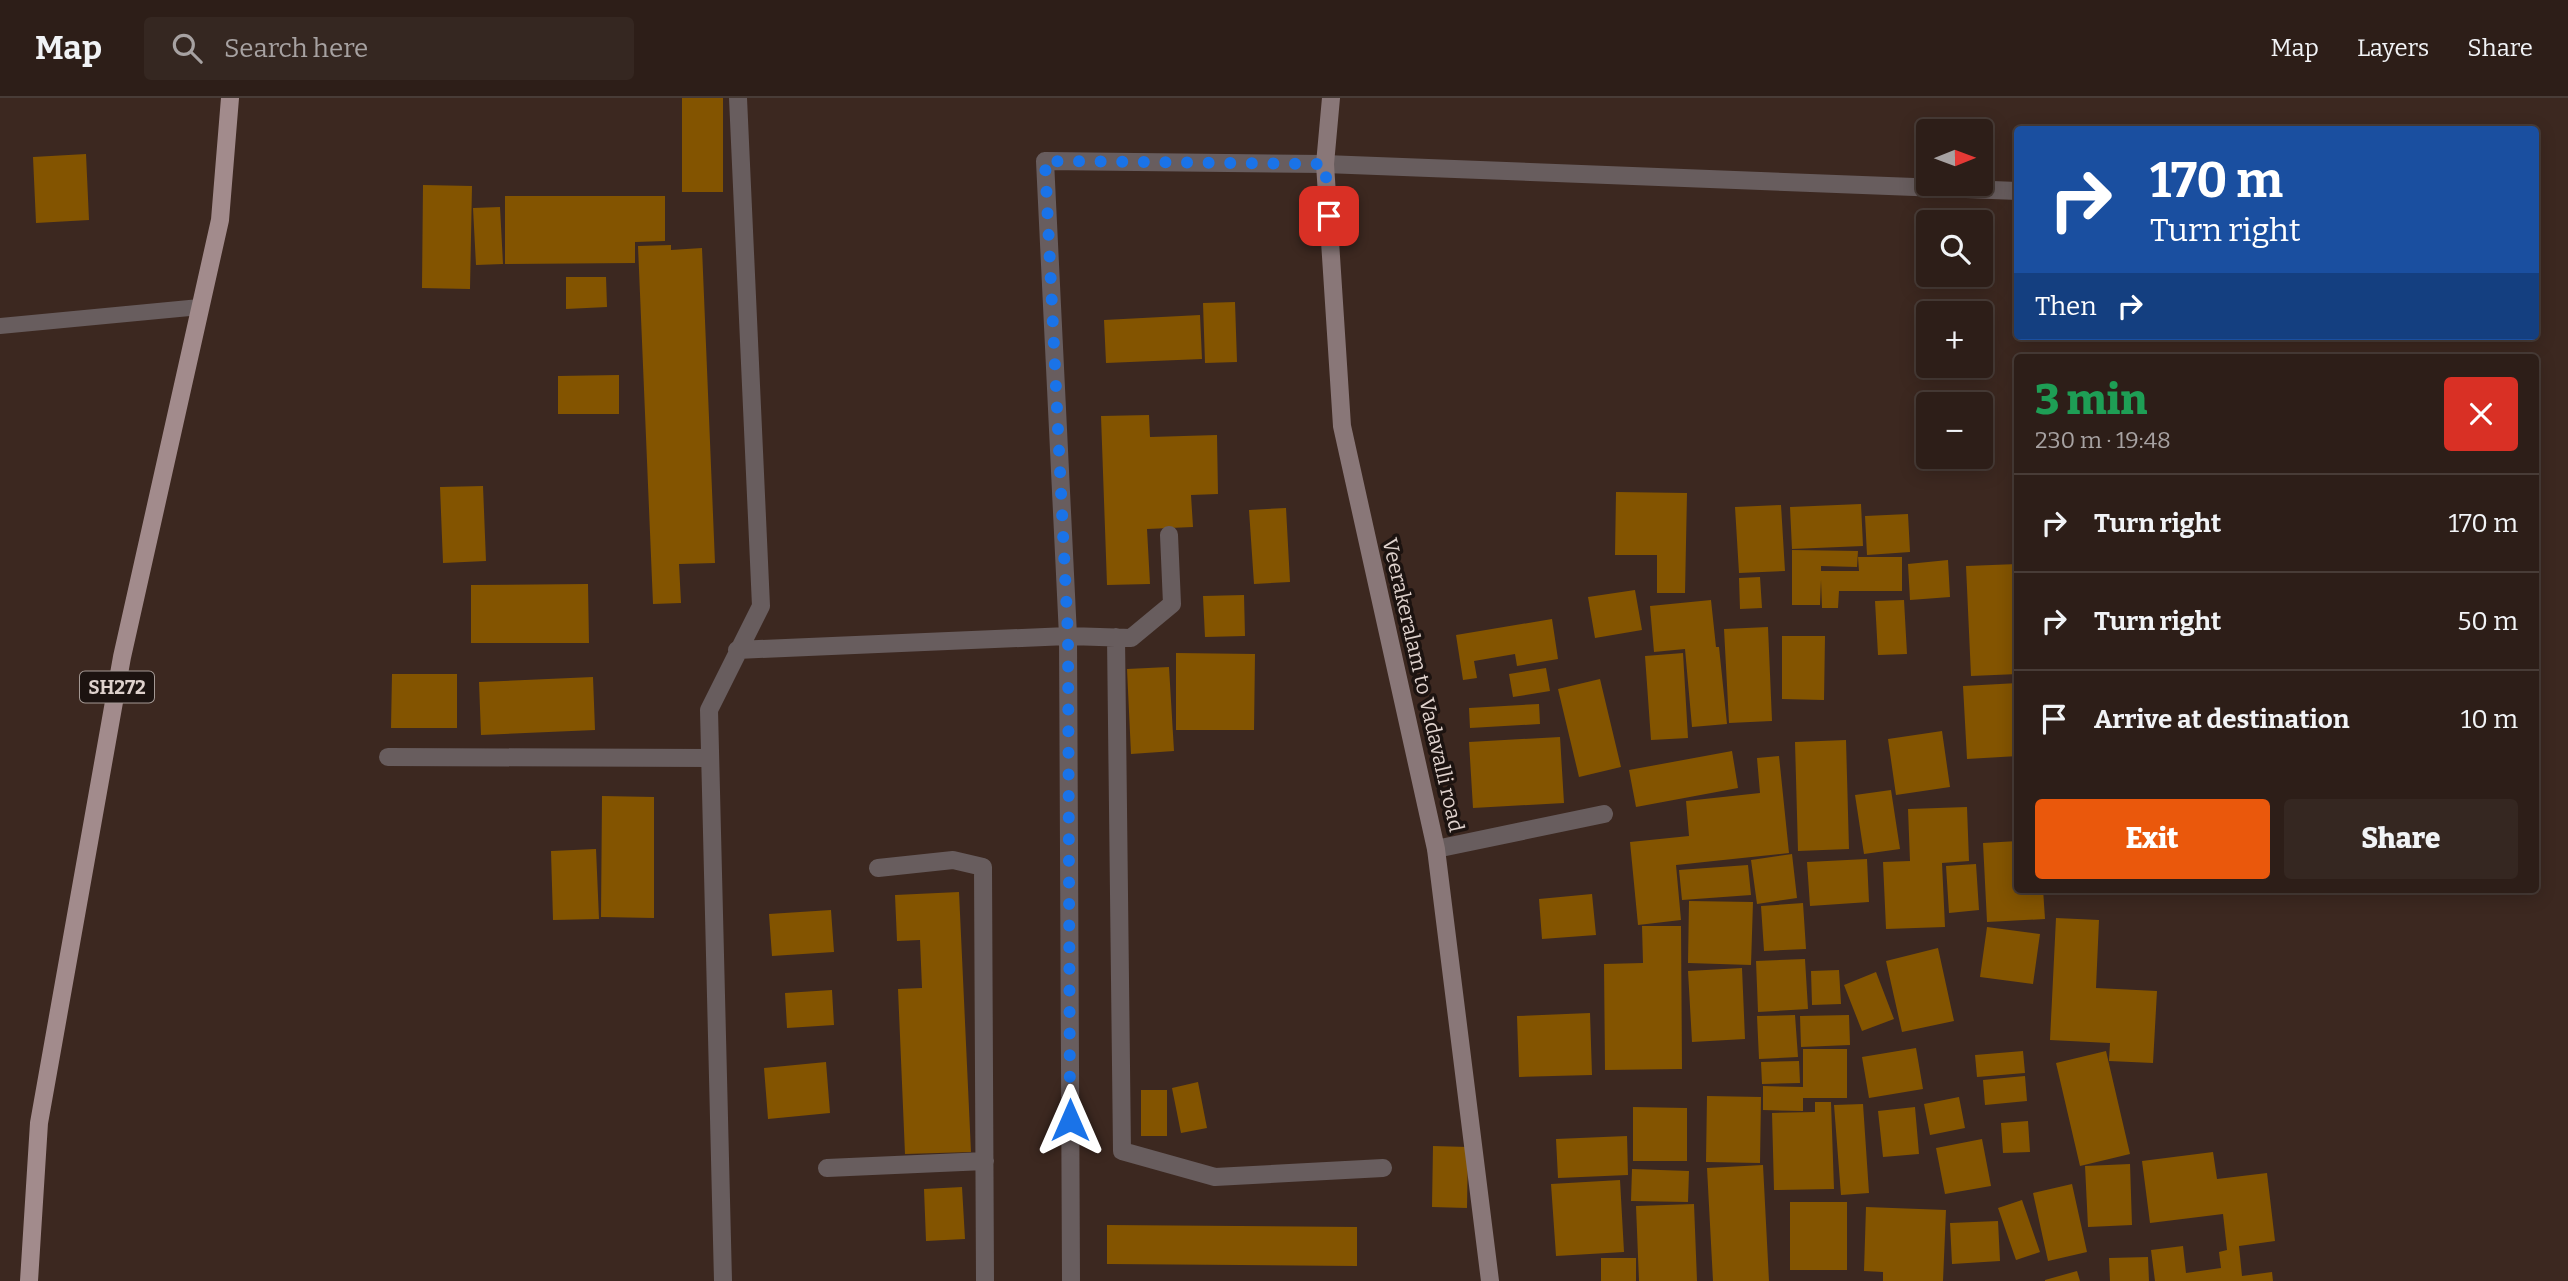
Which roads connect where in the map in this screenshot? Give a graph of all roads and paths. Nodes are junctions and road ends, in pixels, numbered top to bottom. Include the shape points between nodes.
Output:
1 (230, 98) edge
2 (738, 98) edge
3 (1331, 98) edge
4 (1325, 164) junction
5 (2014, 191) edge
6 (200, 307) junction
7 (0, 326) edge
8 (1168, 535) dead end
9 (1068, 636) junction
10 (1116, 637) junction
11 (737, 650) junction
12 (388, 757) dead end
13 (710, 758) junction
14 (1604, 814) dead end
15 (1436, 849) junction
16 (877, 869) dead end
17 (985, 1160) junction
18 (827, 1168) dead end
19 (1383, 1168) dead end
20 (29, 1281) edge
21 (723, 1281) edge
22 (985, 1281) edge
23 (1071, 1281) edge
24 (1490, 1281) edge

1 - 6 main road, SH272 via 219,220
2 - 11 street via 761,606
3 - 4 street, Veerakeralam to Vadavalli road
4 - 5 street
4 - 9 street via 1045,161
4 - 15 street, Veerakeralam to Vadavalli road via 1342,426
6 - 7 lane
6 - 20 main road, SH272 via 122,657 39,1123
8 - 10 street via 1172,604 1131,638
9 - 10 street
9 - 11 street
9 - 23 street
10 - 19 street via 1122,1151 1215,1177
11 - 13 street via 709,710
12 - 13 street
13 - 21 street
14 - 15 street
15 - 24 street, Veerakeralam to Vadavalli road
16 - 17 street via 953,860 984,867
17 - 18 street
17 - 22 street

